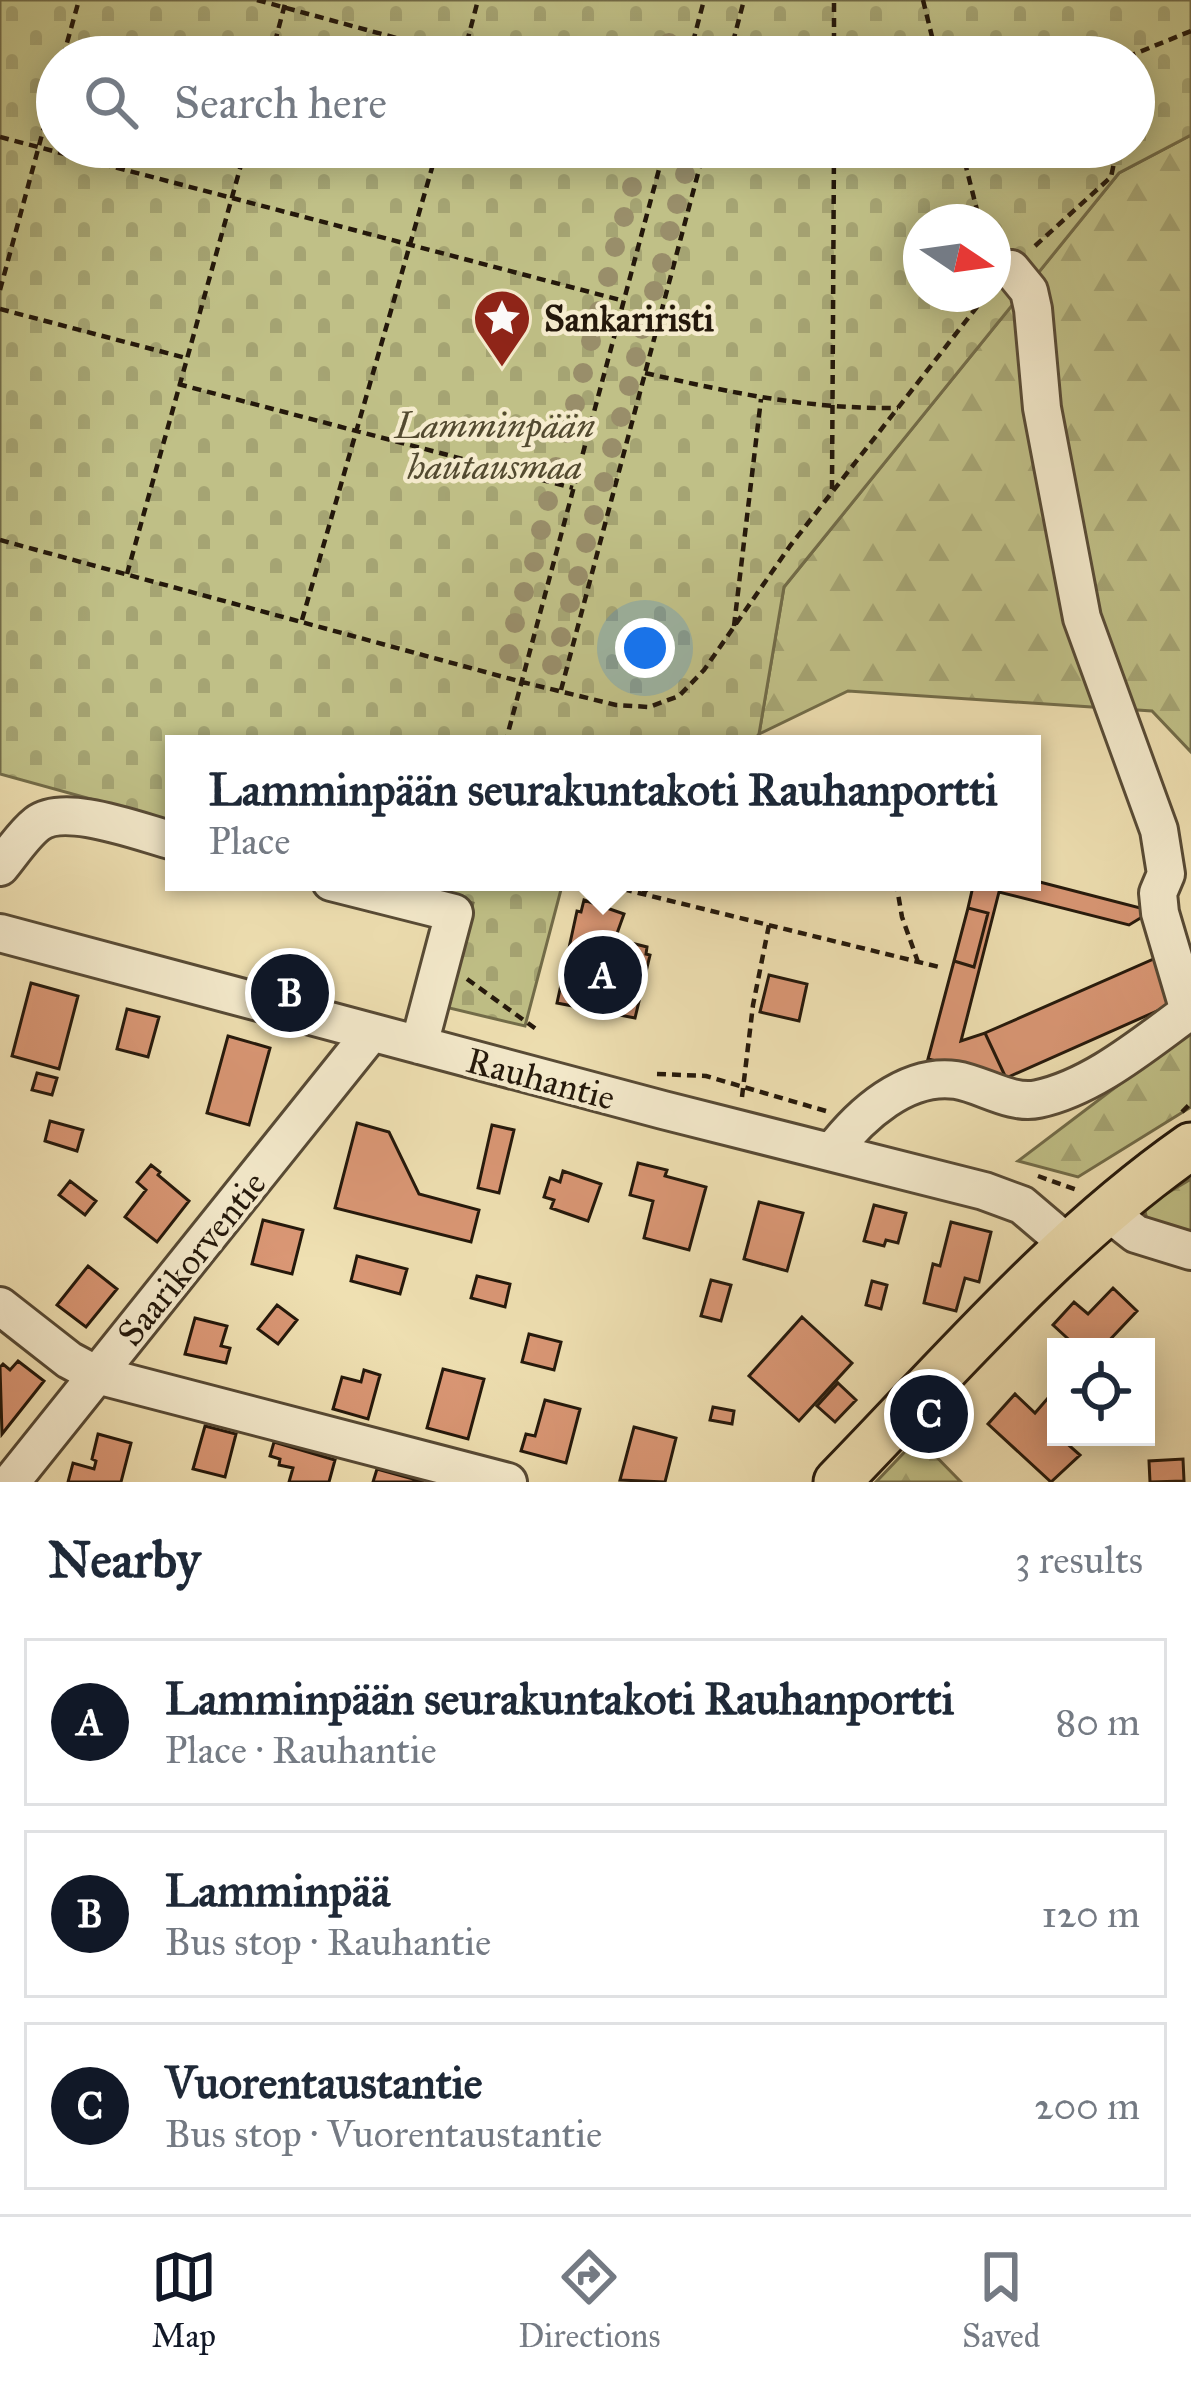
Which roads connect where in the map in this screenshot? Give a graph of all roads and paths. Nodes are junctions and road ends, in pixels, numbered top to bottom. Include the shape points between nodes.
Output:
1 (79, 0) edge
2 (257, 0) edge
3 (478, 0) edge
4 (704, 0) edge
5 (744, 0) edge
6 (834, 0) edge
7 (922, 0) edge
8 (285, 4) edge
9 (1191, 31) edge
10 (69, 36) edge
11 (277, 36) edge
12 (393, 36) edge
13 (469, 36) edge
14 (695, 36) edge
15 (735, 36) edge
16 (834, 36) edge
17 (931, 36) edge
18 (1155, 46) edge
19 (0, 136) edge
20 (36, 145) edge
21 (36, 157) edge
22 (122, 168) edge
23 (240, 168) edge
24 (432, 168) edge
25 (659, 168) edge
26 (699, 168) edge
27 (834, 168) edge
28 (966, 168) edge
29 (1113, 168) edge
30 (232, 197) junction
31 (975, 204) edge
32 (412, 245) junction
33 (1011, 270) edge
34 (1011, 285) edge
35 (0, 290) edge
36 (624, 301) junction
37 (0, 309) edge
38 (974, 312) edge
39 (186, 358) junction
40 (645, 373) junction
41 (178, 384) junction
42 (761, 399) junction
43 (898, 408) junction
44 (832, 409) junction
45 (359, 430) junction
46 (574, 488) junction
47 (832, 493) junction
48 (0, 540) edge
49 (127, 574) junction
50 (302, 620) junction
51 (734, 627) junction
52 (522, 682) junction
53 (561, 690) junction
54 (507, 735) edge
55 (165, 839) edge
56 (0, 867) edge
57 (367, 891) edge
58 (631, 891) edge
59 (645, 891) edge
60 (898, 891) edge
61 (643, 894) junction
62 (769, 925) junction
63 (0, 933) edge
64 (918, 962) junction
65 (440, 967) junction
66 (939, 967) dead end
67 (1190, 1011) edge
68 (536, 1029) dead end
69 (371, 1033) junction
70 (419, 1045) junction
71 (738, 1129) junction
72 (1191, 1146) edge
73 (832, 1152) junction
74 (1108, 1212) junction
75 (1069, 1245) junction
76 (1191, 1251) edge
77 (0, 1306) edge
78 (97, 1375) junction
79 (11, 1482) edge
80 (508, 1482) edge
81 (837, 1482) edge

1 - 10 path
2 - 8 path
3 - 13 path
4 - 14 path
5 - 15 path
6 - 16 path
7 - 17 path
8 - 11 path
8 - 12 path
9 - 18 path
19 - 20 path
21 - 35 path
22 - 30 path
23 - 30 path
24 - 32 path
25 - 36 path
26 - 40 path
27 - 44 path
28 - 31 path
29 - 33 path
30 - 32 path
30 - 39 path
32 - 36 path
32 - 45 path
34 - 67 street via 1029,292 1082,618 1159,830 1166,874 1160,908
36 - 46 path
37 - 39 path
38 - 43 path
39 - 41 path
40 - 42 path
40 - 53 path
41 - 45 path
41 - 49 path
42 - 44 path
42 - 51 path
43 - 44 path
43 - 47 path
44 - 47 path
45 - 46 path
45 - 50 path
46 - 52 path
47 - 51 path
48 - 49 path
49 - 50 path
50 - 52 path
51 - 53 path via 704,670 664,702 616,705
52 - 53 path
52 - 54 path
55 - 56 street via 60,817 39,822
57 - 65 street via 454,913
58 - 61 path
59 - 61 path
60 - 64 path
61 - 62 path
62 - 64 path
62 - 71 path
63 - 69 street, Rauhantie
64 - 66 path
65 - 68 path
65 - 70 street
67 - 73 street via 1080,1085 1032,1101 953,1079 896,1092 856,1121
69 - 70 street, Rauhantie
69 - 78 street, Saarikorventie
70 - 71 street, Rauhantie
71 - 73 street, Rauhantie
72 - 74 main road
73 - 75 street, Rauhantie via 1006,1198
74 - 75 main road
74 - 76 street via 1136,1234
75 - 81 main road
77 - 78 street
78 - 79 street, Saarikorventie
78 - 80 street

